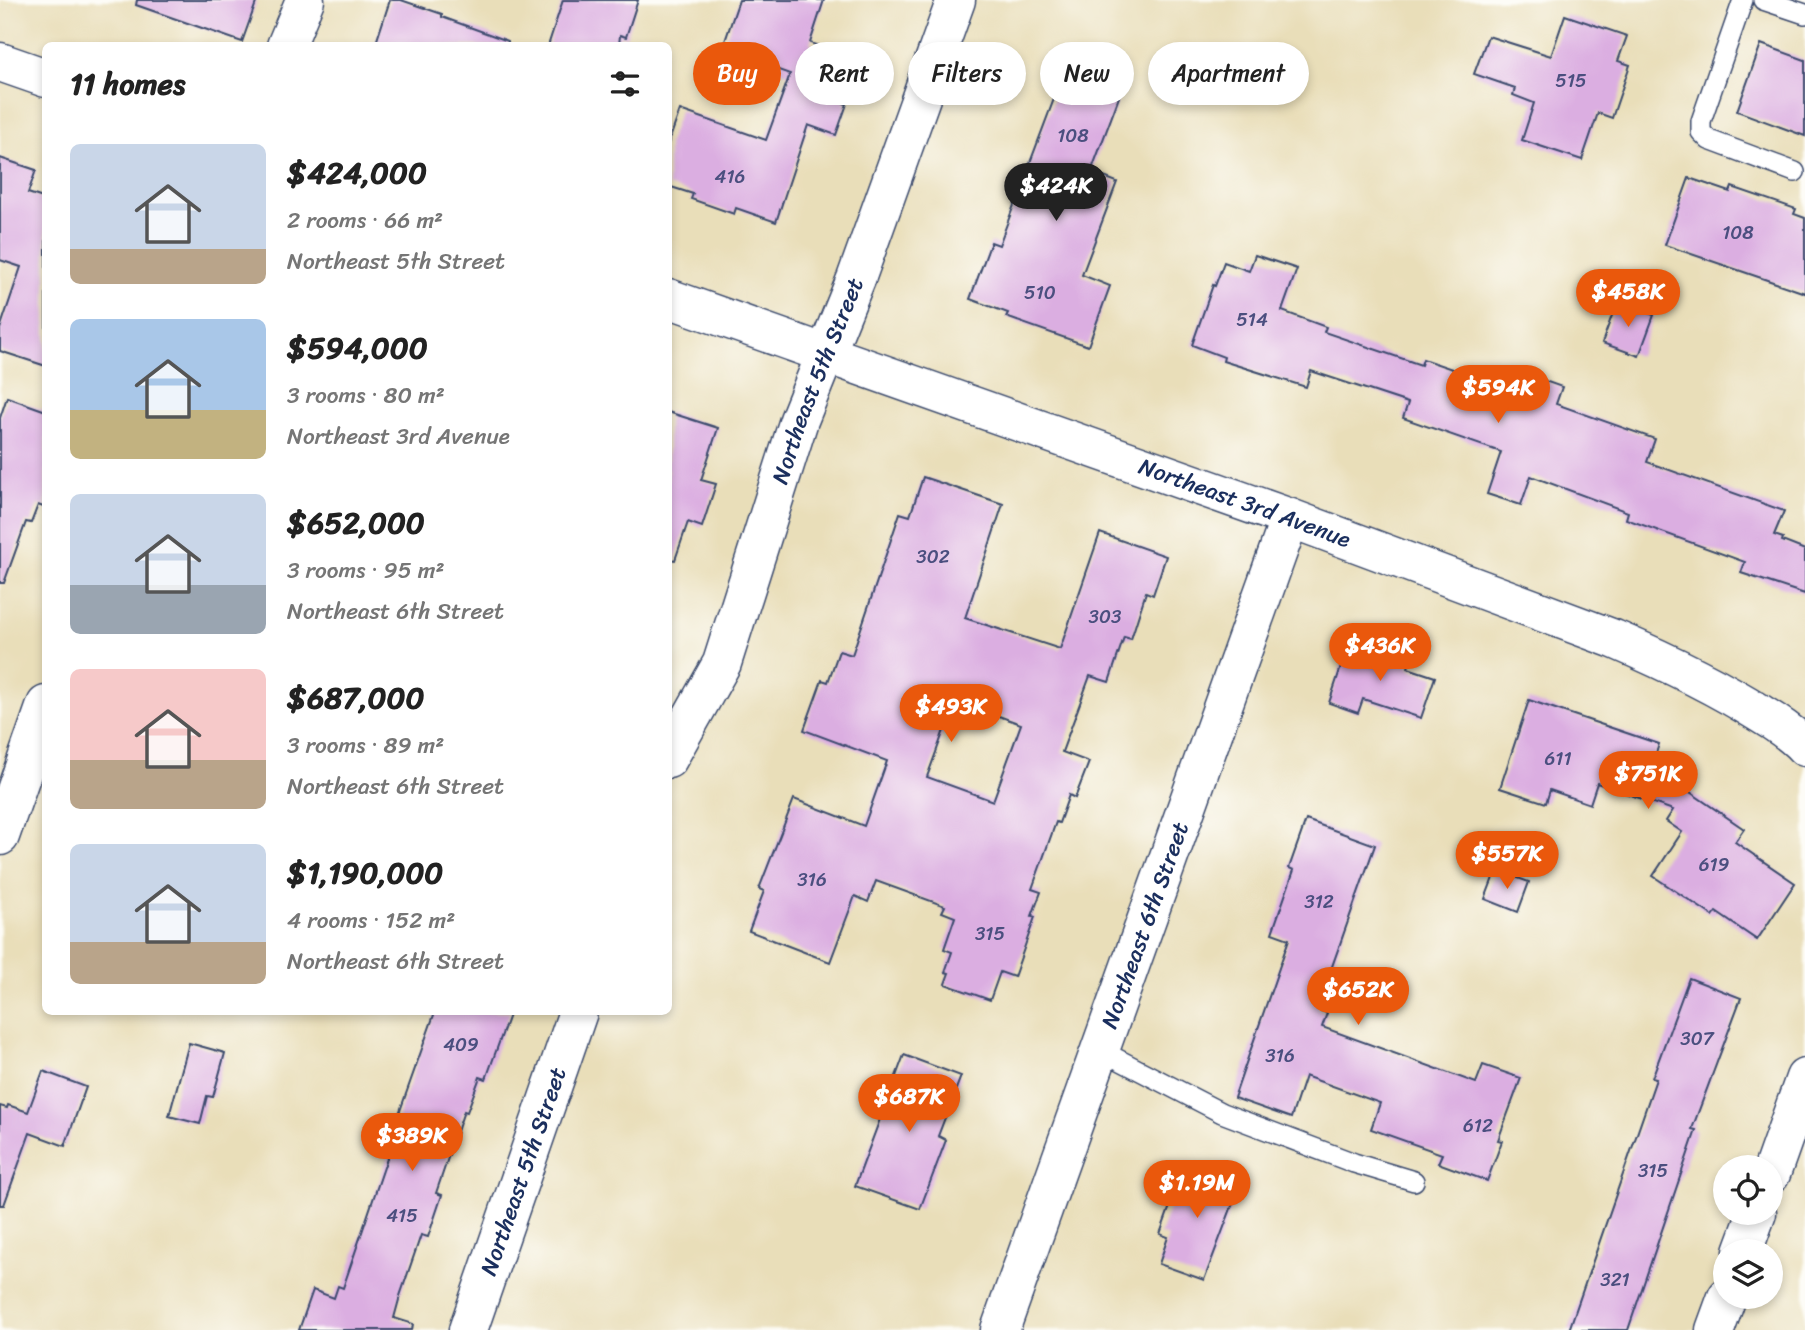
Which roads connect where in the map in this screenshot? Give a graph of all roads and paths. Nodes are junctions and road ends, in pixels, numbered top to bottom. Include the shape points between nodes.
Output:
1 (305, 0) edge
2 (956, 0) edge
3 (1743, 0) edge
4 (1763, 0) edge
5 (1805, 14) edge
6 (288, 42) edge
7 (0, 62) edge
8 (42, 77) edge
9 (1795, 172) dead end
10 (672, 299) edge
11 (825, 353) junction
12 (1290, 518) junction
13 (42, 716) edge
14 (1805, 747) edge
15 (672, 752) edge
16 (0, 836) edge
17 (577, 1015) edge
18 (1100, 1050) junction
19 (1805, 1078) edge
20 (1778, 1155) edge
21 (1414, 1181) dead end
22 (1723, 1309) edge
23 (468, 1330) edge
24 (1000, 1330) edge
25 (1715, 1330) edge

1 - 6 street
2 - 11 street, Northeast 5th Street
3 - 9 lane via 1700,121 1701,132 1709,140
4 - 5 lane
7 - 8 street
10 - 11 street, Northeast 3rd Avenue
11 - 12 street, Northeast 3rd Avenue
11 - 15 street, Northeast 5th Street via 799,420 722,663
12 - 14 street, Northeast 3rd Avenue via 1667,661 1730,694
12 - 18 street, Northeast 6th Street
13 - 16 street
17 - 23 street, Northeast 5th Street
18 - 21 lane via 1222,1113
18 - 24 street, Northeast 6th Street
19 - 20 street
22 - 25 street

